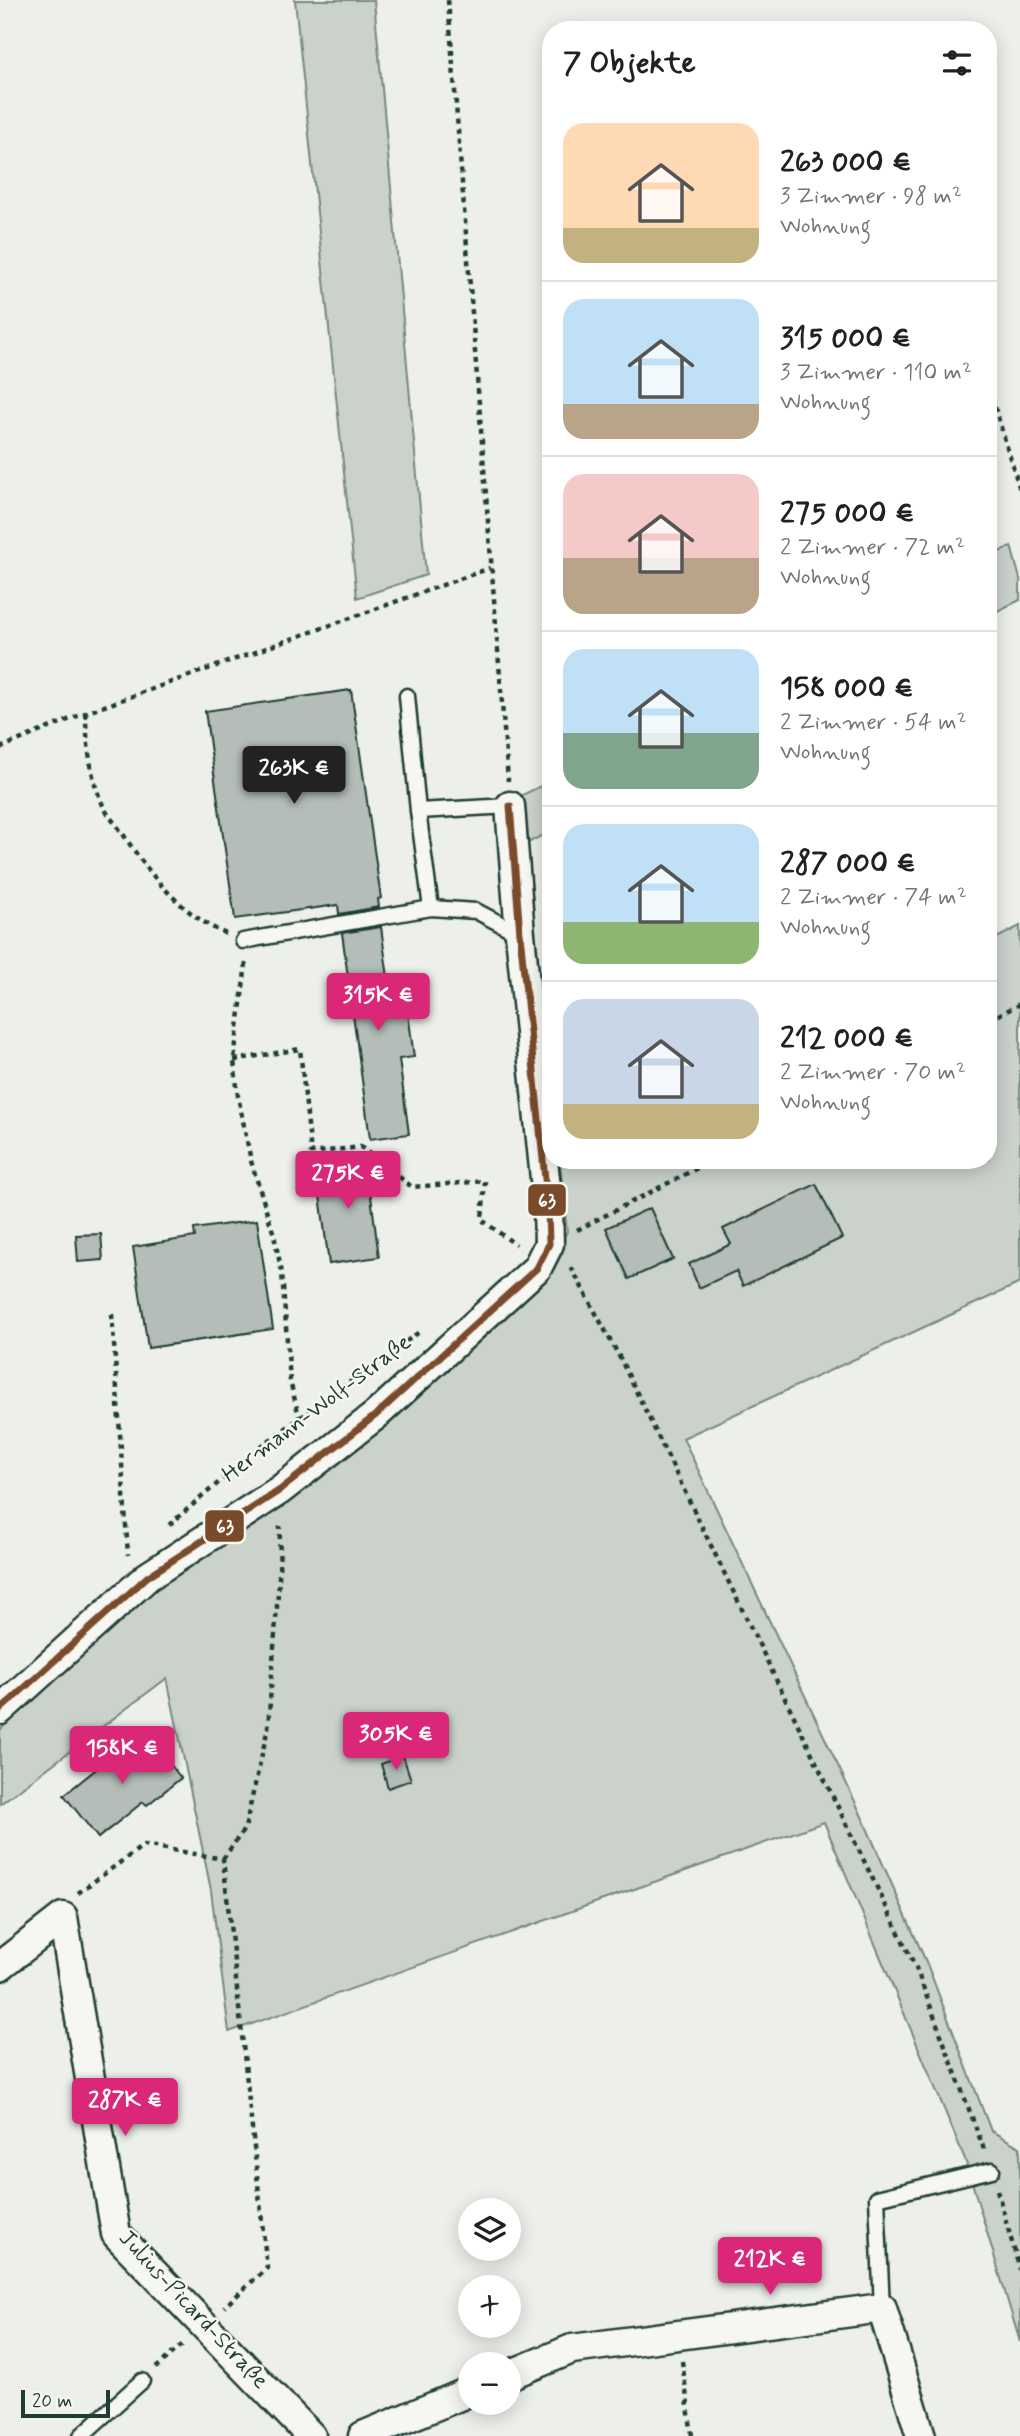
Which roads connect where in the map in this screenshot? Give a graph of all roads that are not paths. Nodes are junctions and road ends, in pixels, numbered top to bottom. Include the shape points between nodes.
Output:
1 (407, 696) dead end
2 (510, 806) joint
3 (418, 811) junction
4 (431, 908) junction
5 (520, 934) junction
6 (243, 942) road end
7 (542, 1149) edge
8 (544, 1169) edge
9 (0, 1710) edge
10 (0, 1966) edge
11 (992, 2170) road end
12 (882, 2308) junction
13 (521, 2370) edge
14 (142, 2381) road end
15 (458, 2396) edge
16 (81, 2436) edge
17 (311, 2436) edge
18 (363, 2436) edge
19 (920, 2436) edge

1 - 3 lane
2 - 3 lane
2 - 5 street
3 - 4 lane
4 - 5 lane via 475,911
4 - 6 lane
5 - 7 street, Hermann-Wolf-Straße
8 - 9 street, Hermann-Wolf-Straße via 548,1208 535,1247 537,1268 376,1415 280,1490 147,1577
10 - 17 street, Julius-Picard-Straße via 63,1917 116,2234
11 - 12 lane via 877,2198
12 - 13 street via 572,2349
12 - 19 street
14 - 16 lane
15 - 18 street

